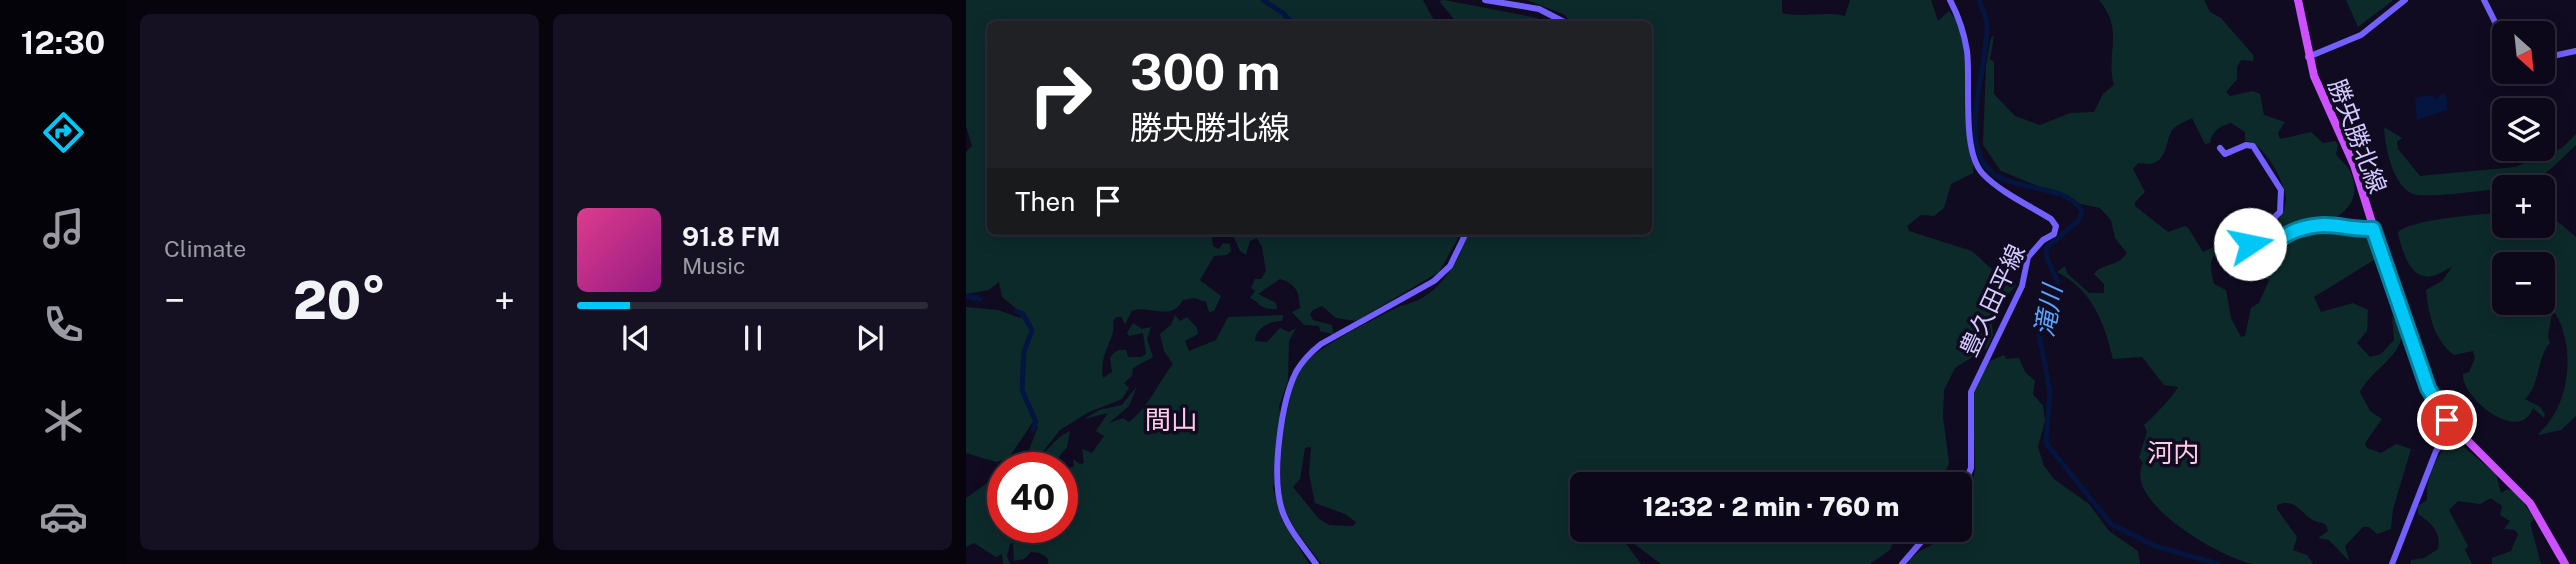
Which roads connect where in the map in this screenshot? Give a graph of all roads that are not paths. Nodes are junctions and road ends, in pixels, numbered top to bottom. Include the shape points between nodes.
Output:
1 (1485, 0) edge
2 (1950, 0) edge
3 (2298, 0) edge
4 (2405, 0) edge
5 (2484, 0) edge
6 (1562, 21) edge
7 (2494, 21) edge
8 (2576, 51) edge
9 (2555, 55) edge
10 (2308, 57) junction
11 (2220, 148) dead end
12 (2373, 229) junction
13 (1465, 235) edge
14 (2454, 428) junction
15 (1969, 472) edge
16 (1921, 542) edge
17 (1316, 564) edge
18 (1902, 564) edge
19 (2392, 564) edge
20 (2564, 564) edge

1 - 6 street via 1539,9
2 - 15 street, 豊久田平線 via 1966,45 1976,163 1986,177 2056,226 2054,234 2028,257 2022,286 1971,391
3 - 10 main road, 勝央勝北線
4 - 10 street via 2361,35
5 - 7 street
8 - 9 street
10 - 12 main road, 勝央勝北線 via 2354,165
11 - 12 street via 2224,154 2253,146 2281,190 2280,212 2251,240 2253,249 2317,224
12 - 14 main road, 勝央勝北線 via 2428,388
13 - 17 street via 1450,266 1434,281 1321,344 1295,373 1282,434 1278,492 1285,518
14 - 19 street via 2435,451
14 - 20 main road, 勝央勝北線 via 2522,493
16 - 18 street

